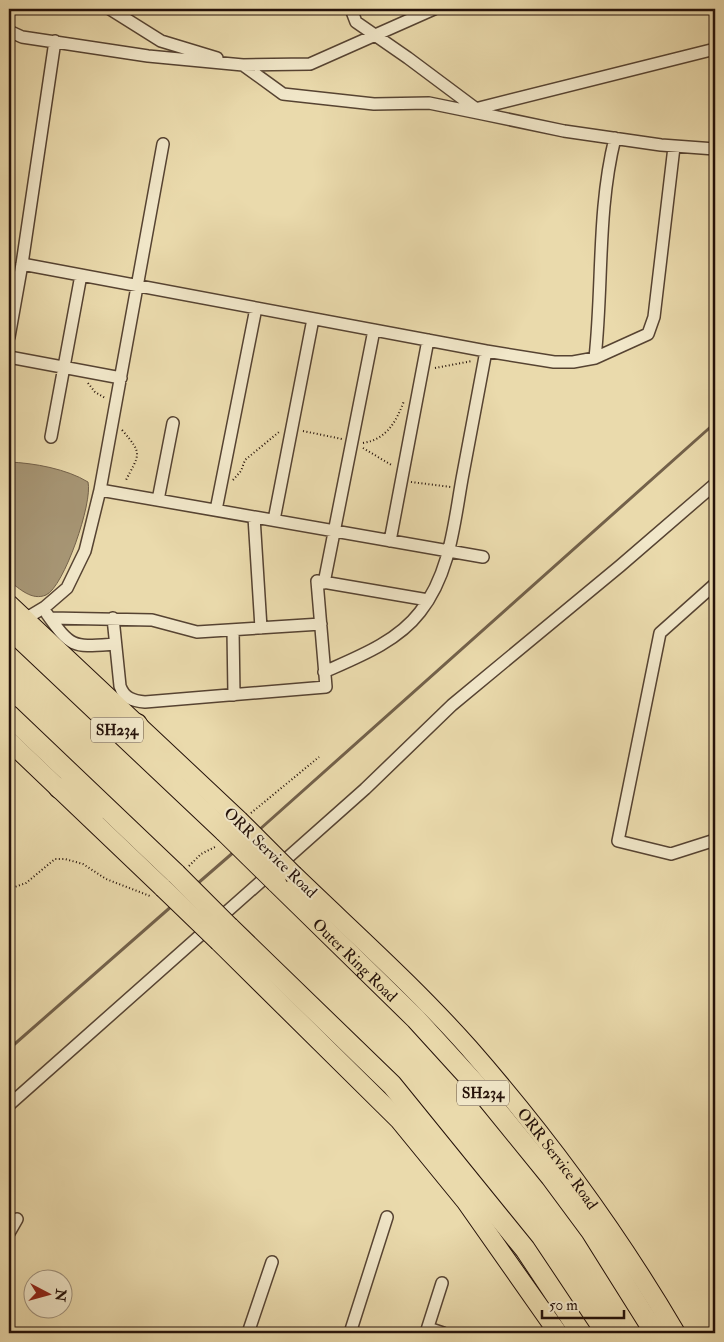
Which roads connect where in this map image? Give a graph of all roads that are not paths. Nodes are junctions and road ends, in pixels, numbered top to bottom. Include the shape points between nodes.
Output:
1 (110, 9) edge
2 (351, 9) edge
3 (434, 9) edge
4 (9, 31) edge
5 (374, 34) junction
6 (55, 41) junction
7 (715, 49) edge
8 (244, 65) junction
9 (479, 112) junction
10 (615, 138) junction
11 (163, 144) dead end
12 (674, 147) junction
13 (715, 149) edge
14 (22, 264) junction
15 (81, 275) junction
16 (139, 286) junction
17 (256, 308) junction
18 (313, 319) junction
19 (374, 330) junction
20 (9, 337) edge
21 (428, 340) junction
22 (486, 351) junction
23 (9, 358) edge
24 (595, 358) junction
25 (64, 367) junction
26 (121, 378) junction
27 (173, 423) dead end
28 (51, 437) dead end
29 (715, 484) edge
30 (100, 490) junction
31 (158, 500) junction
32 (216, 510) junction
33 (254, 517) junction
34 (274, 520) junction
35 (333, 531) junction
36 (390, 540) junction
37 (449, 551) junction
38 (483, 557) dead end
39 (324, 582) junction
40 (715, 584) edge
41 (428, 600) junction
42 (9, 604) edge
43 (43, 608) junction
44 (50, 618) junction
45 (113, 618) junction
46 (17, 624) edge
47 (321, 624) junction
48 (261, 628) junction
49 (233, 630) junction
50 (115, 644) junction
51 (324, 672) junction
52 (234, 694) junction
53 (9, 716) edge
54 (137, 724) junction
55 (9, 741) edge
56 (172, 782) junction
57 (59, 788) junction
58 (118, 819) junction
59 (232, 826) junction
60 (715, 840) edge
61 (285, 879) junction
62 (170, 881) junction
63 (224, 934) junction
64 (9, 1105) edge
65 (387, 1217) dead end
66 (18, 1219) dead end
67 (9, 1234) edge
68 (272, 1262) dead end
69 (442, 1283) dead end
70 (427, 1331) edge
71 (248, 1333) edge
72 (350, 1333) edge
73 (442, 1333) edge
74 (558, 1333) edge
75 (581, 1333) edge
76 (655, 1333) edge
77 (676, 1333) edge

1 - 8 street via 161,41
2 - 5 street via 356,22
3 - 5 street
4 - 6 street via 22,37
5 - 8 street via 310,64
5 - 9 street
6 - 8 street via 148,56
6 - 14 street
7 - 9 street
8 - 9 street via 283,94 374,104 428,103
9 - 10 street
10 - 12 street
10 - 24 street via 605,203
11 - 16 street
12 - 13 street
12 - 24 street via 654,317 648,334
14 - 15 street
14 - 20 street
15 - 16 street
15 - 25 street
16 - 17 street
16 - 26 street
17 - 18 street
17 - 32 street
18 - 19 street
18 - 34 street
19 - 21 street
19 - 35 street
21 - 22 street
21 - 36 street
22 - 24 street via 554,362
22 - 37 street
23 - 25 street
25 - 26 street
25 - 28 street
26 - 30 street
27 - 31 street
29 - 64 street via 452,705 365,789
30 - 31 street
30 - 43 street via 81,564 67,588
31 - 32 street
32 - 33 street
33 - 34 street
33 - 48 street
34 - 35 street
35 - 36 street
35 - 39 street
36 - 37 street
37 - 38 street
37 - 41 street
39 - 41 street
39 - 47 street via 317,582
40 - 60 street via 660,633 618,842 671,854
41 - 51 street via 419,613 393,636 366,654
42 - 46 main road, ORR Service Road
43 - 44 street
43 - 46 street
44 - 45 street
44 - 50 street via 64,638 74,644
45 - 49 street via 164,622 198,632
45 - 50 street
46 - 54 main road, ORR Service Road
46 - 56 highway, Outer Ring Road / SH234
47 - 48 street
47 - 51 street
48 - 49 street
49 - 52 street
50 - 52 street via 120,686 132,700 145,702
51 - 52 street via 326,687
53 - 58 highway
54 - 56 highway
54 - 59 main road, ORR Service Road
55 - 57 main road
56 - 59 highway, Outer Ring Road / SH234
57 - 58 highway
57 - 62 main road
58 - 62 highway
59 - 61 highway, Outer Ring Road / SH234, bridge
61 - 76 highway, Outer Ring Road / SH234 via 477,1086 552,1178 591,1231
61 - 77 main road, ORR Service Road via 404,981 468,1047 536,1127 619,1240
62 - 63 highway, bridge
63 - 74 main road via 399,1120 466,1202
63 - 75 highway via 392,1085 525,1249
65 - 72 street
66 - 67 street
68 - 71 street
69 - 70 street
70 - 73 street

